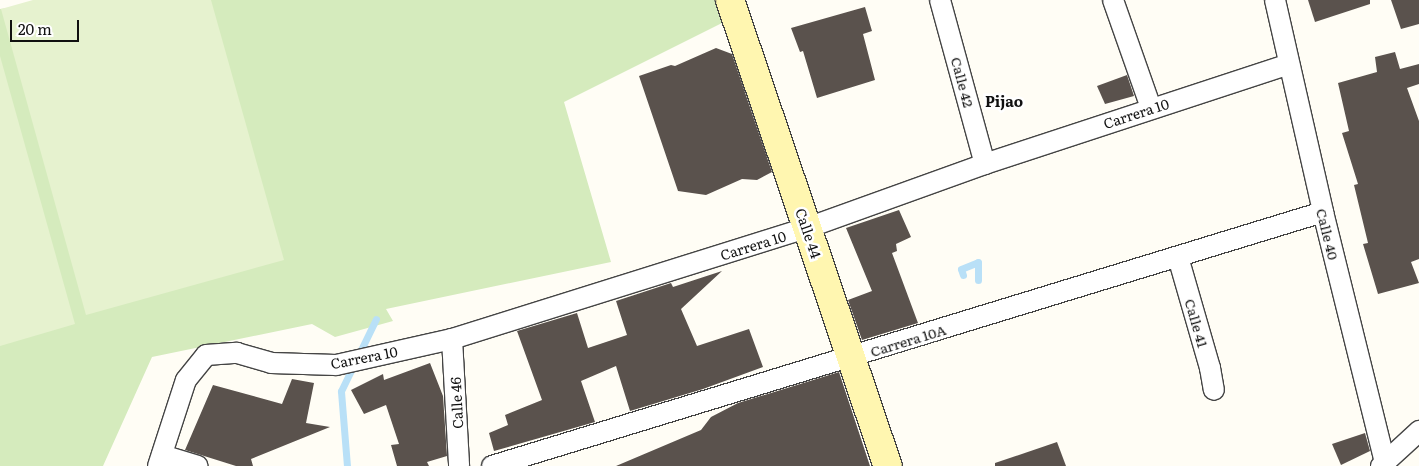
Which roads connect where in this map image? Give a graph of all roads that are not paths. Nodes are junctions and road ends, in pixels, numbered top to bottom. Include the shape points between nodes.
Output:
1 (730, 0) edge
2 (940, 0) edge
3 (1114, 0) edge
4 (1275, 0) edge
5 (1289, 64) junction
6 (1151, 108) junction
7 (985, 164) junction
8 (1323, 212) junction
9 (807, 228) junction
10 (1178, 257) junction
11 (452, 339) junction
12 (853, 357) junction
13 (1214, 390) dead end
14 (1419, 431) edge
15 (160, 461) edge
16 (1384, 465) edge
17 (196, 466) edge
18 (459, 466) edge
19 (492, 466) edge
20 (888, 466) edge

1 - 9 street, Calle 44
2 - 7 street, Calle 42
3 - 6 street
4 - 5 street, Calle 40
5 - 6 street, Carrera 10
5 - 8 street, Calle 40
6 - 7 street, Carrera 10
7 - 9 street, Carrera 10
8 - 10 street, Carrera 10A
8 - 16 street, Calle 40
9 - 11 street, Carrera 10
9 - 12 street, Calle 44
10 - 12 street, Carrera 10A
10 - 13 street, Calle 41
11 - 15 street, Carrera 10 via 336,366 271,363 237,353 206,355 186,380
11 - 18 street, Calle 46
12 - 19 street, Carrera 10A
12 - 20 street, Calle 44
14 - 16 street
15 - 17 street

